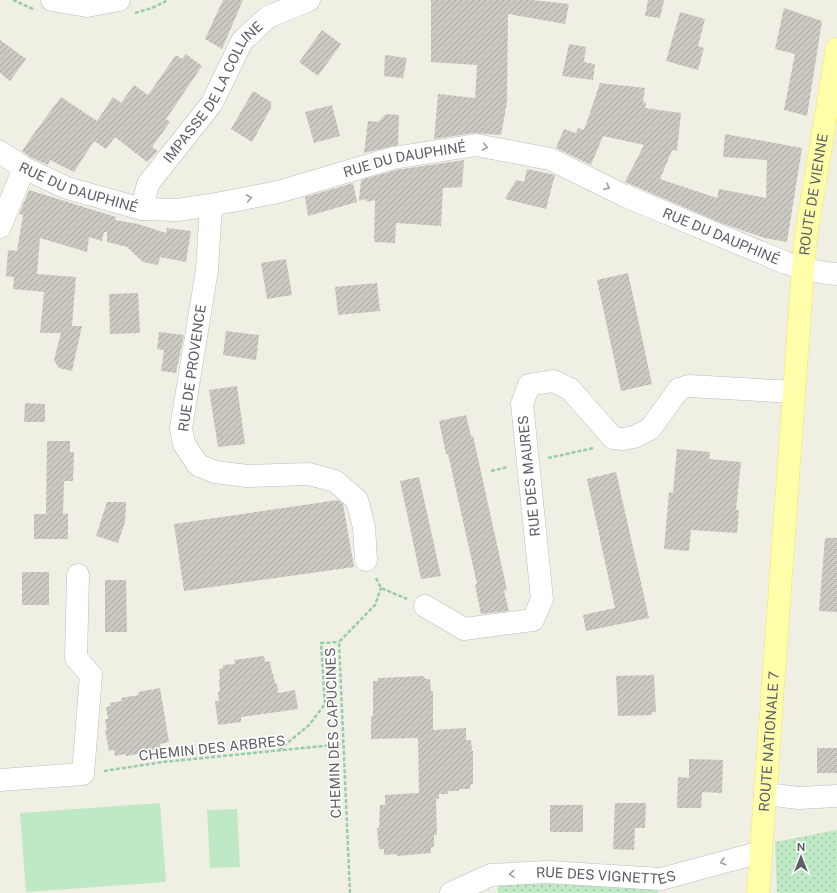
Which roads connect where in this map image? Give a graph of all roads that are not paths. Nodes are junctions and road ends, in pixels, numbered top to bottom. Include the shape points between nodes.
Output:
1 (52, 0) edge
2 (119, 0) edge
3 (309, 0) edge
4 (837, 49) edge
5 (0, 152) edge
6 (24, 168) junction
7 (211, 205) junction
8 (142, 209) junction
9 (0, 227) edge
10 (803, 269) junction
11 (837, 274) edge
12 (794, 392) junction
13 (366, 560) road end
14 (78, 575) dead end
15 (425, 606) road end
16 (0, 780) edge
17 (765, 794) junction
18 (837, 796) edge
19 (761, 852) junction
20 (451, 893) edge
21 (758, 893) edge

1 - 2 street via 87,6
3 - 8 street, IMPASSE DE LA COLLINE via 268,17 242,41 212,103 148,184
4 - 10 main road, ROUTE DE VIENNE via 806,236
5 - 6 street, RUE DU DAUPHINÉ
6 - 8 street, RUE DU DAUPHINÉ via 66,188
6 - 9 street
7 - 8 street, RUE DU DAUPHINÉ via 177,210
7 -> 10 street, RUE DU DAUPHINÉ via 278,192 394,158 476,145 550,159 623,195
7 - 13 street, RUE DE PROVENCE via 207,270 181,428 184,444 198,465 215,472 247,476 309,474 335,481 356,500 364,527
10 - 11 street, RUE DU DAUPHINÉ via 823,274
10 - 12 main road, ROUTE DE VIENNE
12 - 15 street, RUE DES MAURES via 689,386 679,389 650,429 623,439 613,438 570,389 553,381 529,385 522,404 542,599 533,620 464,630
12 - 17 main road, ROUTE NATIONALE 7
14 - 16 street via 76,658 91,675 83,774
17 - 18 street via 799,798
17 - 19 main road, ROUTE NATIONALE 7
19 -> 20 street, RUE DES VIGNETTES via 661,879 548,872 492,875
19 - 21 main road, ROUTE NATIONALE 7

